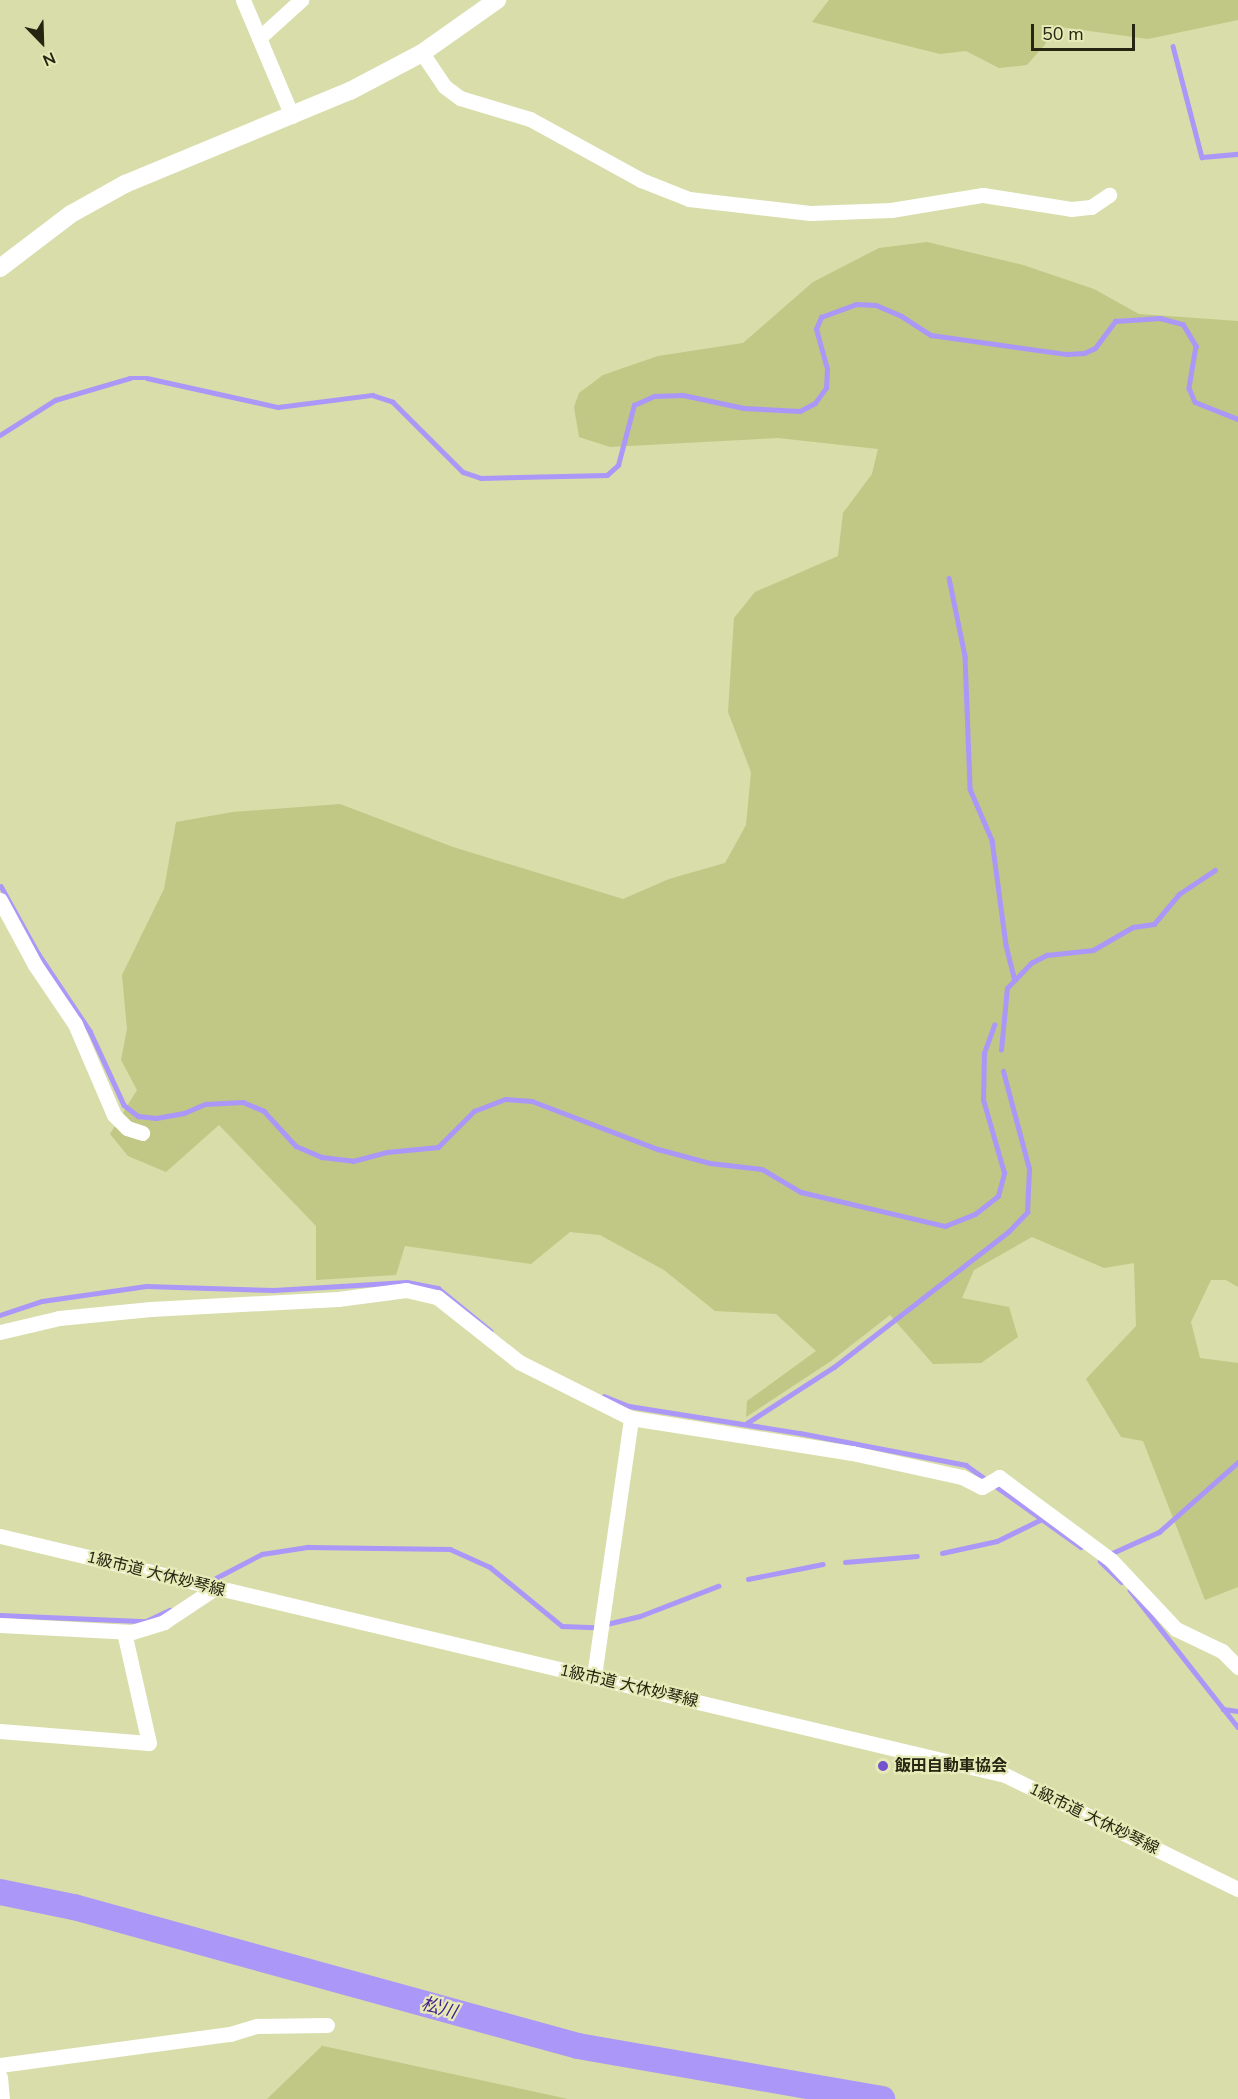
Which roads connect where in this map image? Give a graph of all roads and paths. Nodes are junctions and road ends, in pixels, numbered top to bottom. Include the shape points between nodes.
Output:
1 (243, 0) edge
2 (302, 0) edge
3 (497, 0) edge
4 (259, 38) junction
5 (422, 53) junction
6 (292, 116) junction
7 (1109, 195) dead end
8 (0, 268) edge
9 (0, 900) edge
10 (142, 1133) dead end
11 (0, 1332) edge
12 (631, 1418) junction
13 (0, 1536) edge
14 (215, 1588) junction
15 (0, 1625) edge
16 (124, 1632) junction
17 (1238, 1668) edge
18 (594, 1676) junction
19 (0, 1731) edge
20 (1238, 1889) edge
21 (327, 2025) dead end
22 (0, 2066) edge
23 (0, 2077) edge
24 (2, 2099) edge

1 - 4 street
2 - 4 street
3 - 5 street
4 - 6 street
5 - 6 street
5 - 7 street via 444,86 460,98 530,119 641,180 689,200 810,213 891,210 982,195 1071,209 1091,207
6 - 8 street via 125,184 70,214
9 - 10 street via 34,965 75,1024 114,1115 126,1128
11 - 12 street via 59,1318 338,1299 406,1290 437,1297 519,1362
12 - 17 street via 852,1453 962,1477 982,1487 999,1477 1106,1556 1176,1629 1221,1651
12 - 18 street
13 - 14 street, 1級市道 大休妙琴線
14 - 16 street via 164,1622
14 - 18 street, 1級市道 大休妙琴線
15 - 16 street
16 - 19 street via 149,1743
18 - 20 street, 1級市道 大休妙琴線 via 1005,1775
21 - 22 street via 257,2026 230,2034
23 - 24 street

